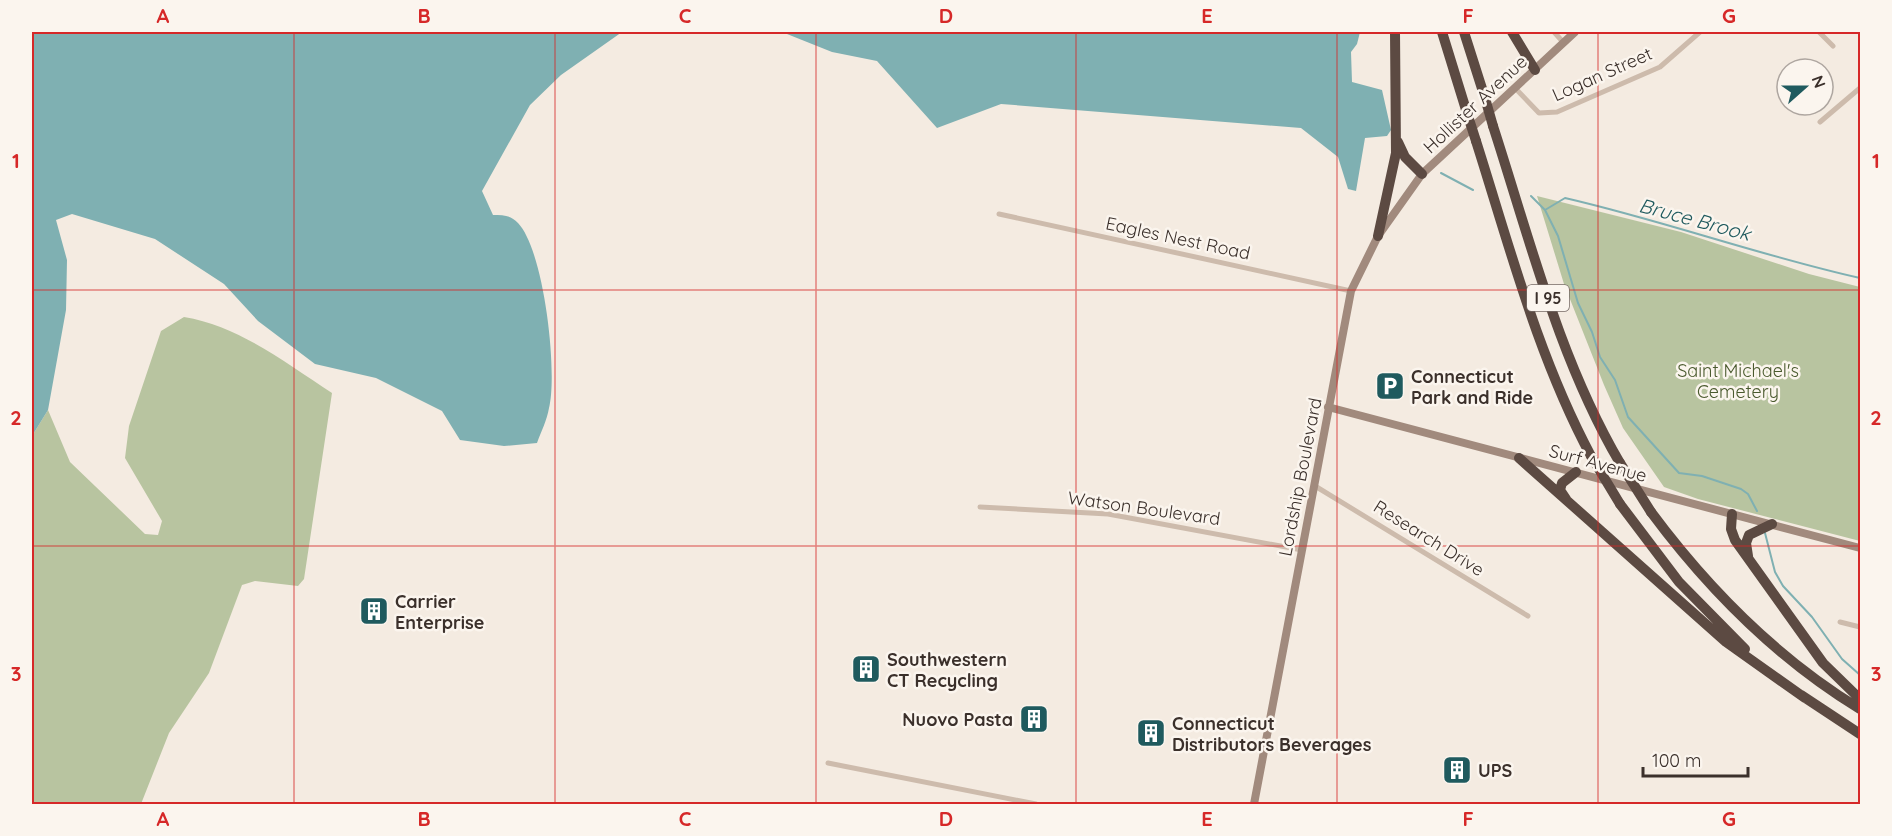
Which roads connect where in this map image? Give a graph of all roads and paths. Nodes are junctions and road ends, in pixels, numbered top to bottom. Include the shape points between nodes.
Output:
1 (1395, 32) edge
2 (1442, 32) edge
3 (1464, 32) edge
4 (1512, 32) edge
5 (1554, 32) edge
6 (1575, 32) edge
7 (1700, 32) edge
8 (1820, 32) edge
9 (1563, 42) junction
10 (1833, 46) dead end
11 (1535, 70) junction
12 (1515, 88) junction
13 (1860, 88) edge
14 (1821, 122) dead end
15 (1396, 136) junction
16 (1422, 174) junction
17 (999, 214) dead end
18 (1378, 236) junction
19 (1350, 291) junction
20 (1328, 407) junction
21 (1519, 458) junction
22 (1576, 472) junction
23 (1315, 486) junction
24 (1567, 501) junction
25 (980, 507) dead end
26 (1732, 514) junction
27 (1772, 524) junction
28 (1860, 548) edge
29 (1302, 550) junction
30 (1749, 559) junction
31 (1528, 616) dead end
32 (1840, 622) dead end
33 (1860, 627) edge
34 (1805, 698) junction
35 (1860, 699) edge
36 (1860, 709) edge
37 (1860, 734) edge
38 (828, 764) dead end
39 (1036, 804) edge
40 (1254, 804) edge

1 - 15 highway
2 - 34 highway, I 95, bridge via 1541,346 1591,456 1620,504 1695,600 1747,651
3 - 36 highway, I 95, bridge via 1561,338 1587,402 1620,463 1699,572 1754,629
4 - 11 highway
5 - 9 street
6 - 9 main road, Hollister Avenue
7 - 12 street, Logan Street via 1660,67 1557,112 1539,113
8 - 10 street
9 - 11 main road, Hollister Avenue
11 - 12 main road, Hollister Avenue
12 - 16 main road, Hollister Avenue
13 - 14 street
15 - 16 highway via 1402,153
15 - 18 highway via 1393,179
16 - 18 main road, Lordship Boulevard
17 - 19 street, Eagles Nest Road
18 - 19 main road, Lordship Boulevard
19 - 20 main road, Lordship Boulevard
20 - 21 main road, Surf Avenue
20 - 23 main road, Lordship Boulevard
21 - 22 main road, Surf Avenue
21 - 24 highway
22 - 24 highway via 1560,489
22 - 26 main road, Surf Avenue
23 - 29 main road, Lordship Boulevard
23 - 31 street, Research Drive
24 - 34 highway via 1726,642
25 - 29 street, Watson Boulevard via 1108,514
26 - 27 main road, Surf Avenue
26 - 30 highway via 1733,536
27 - 28 main road, Surf Avenue
27 - 30 highway via 1749,535
29 - 40 main road, Lordship Boulevard
30 - 35 highway via 1823,663
32 - 33 street
34 - 37 highway, I 95
38 - 39 street

